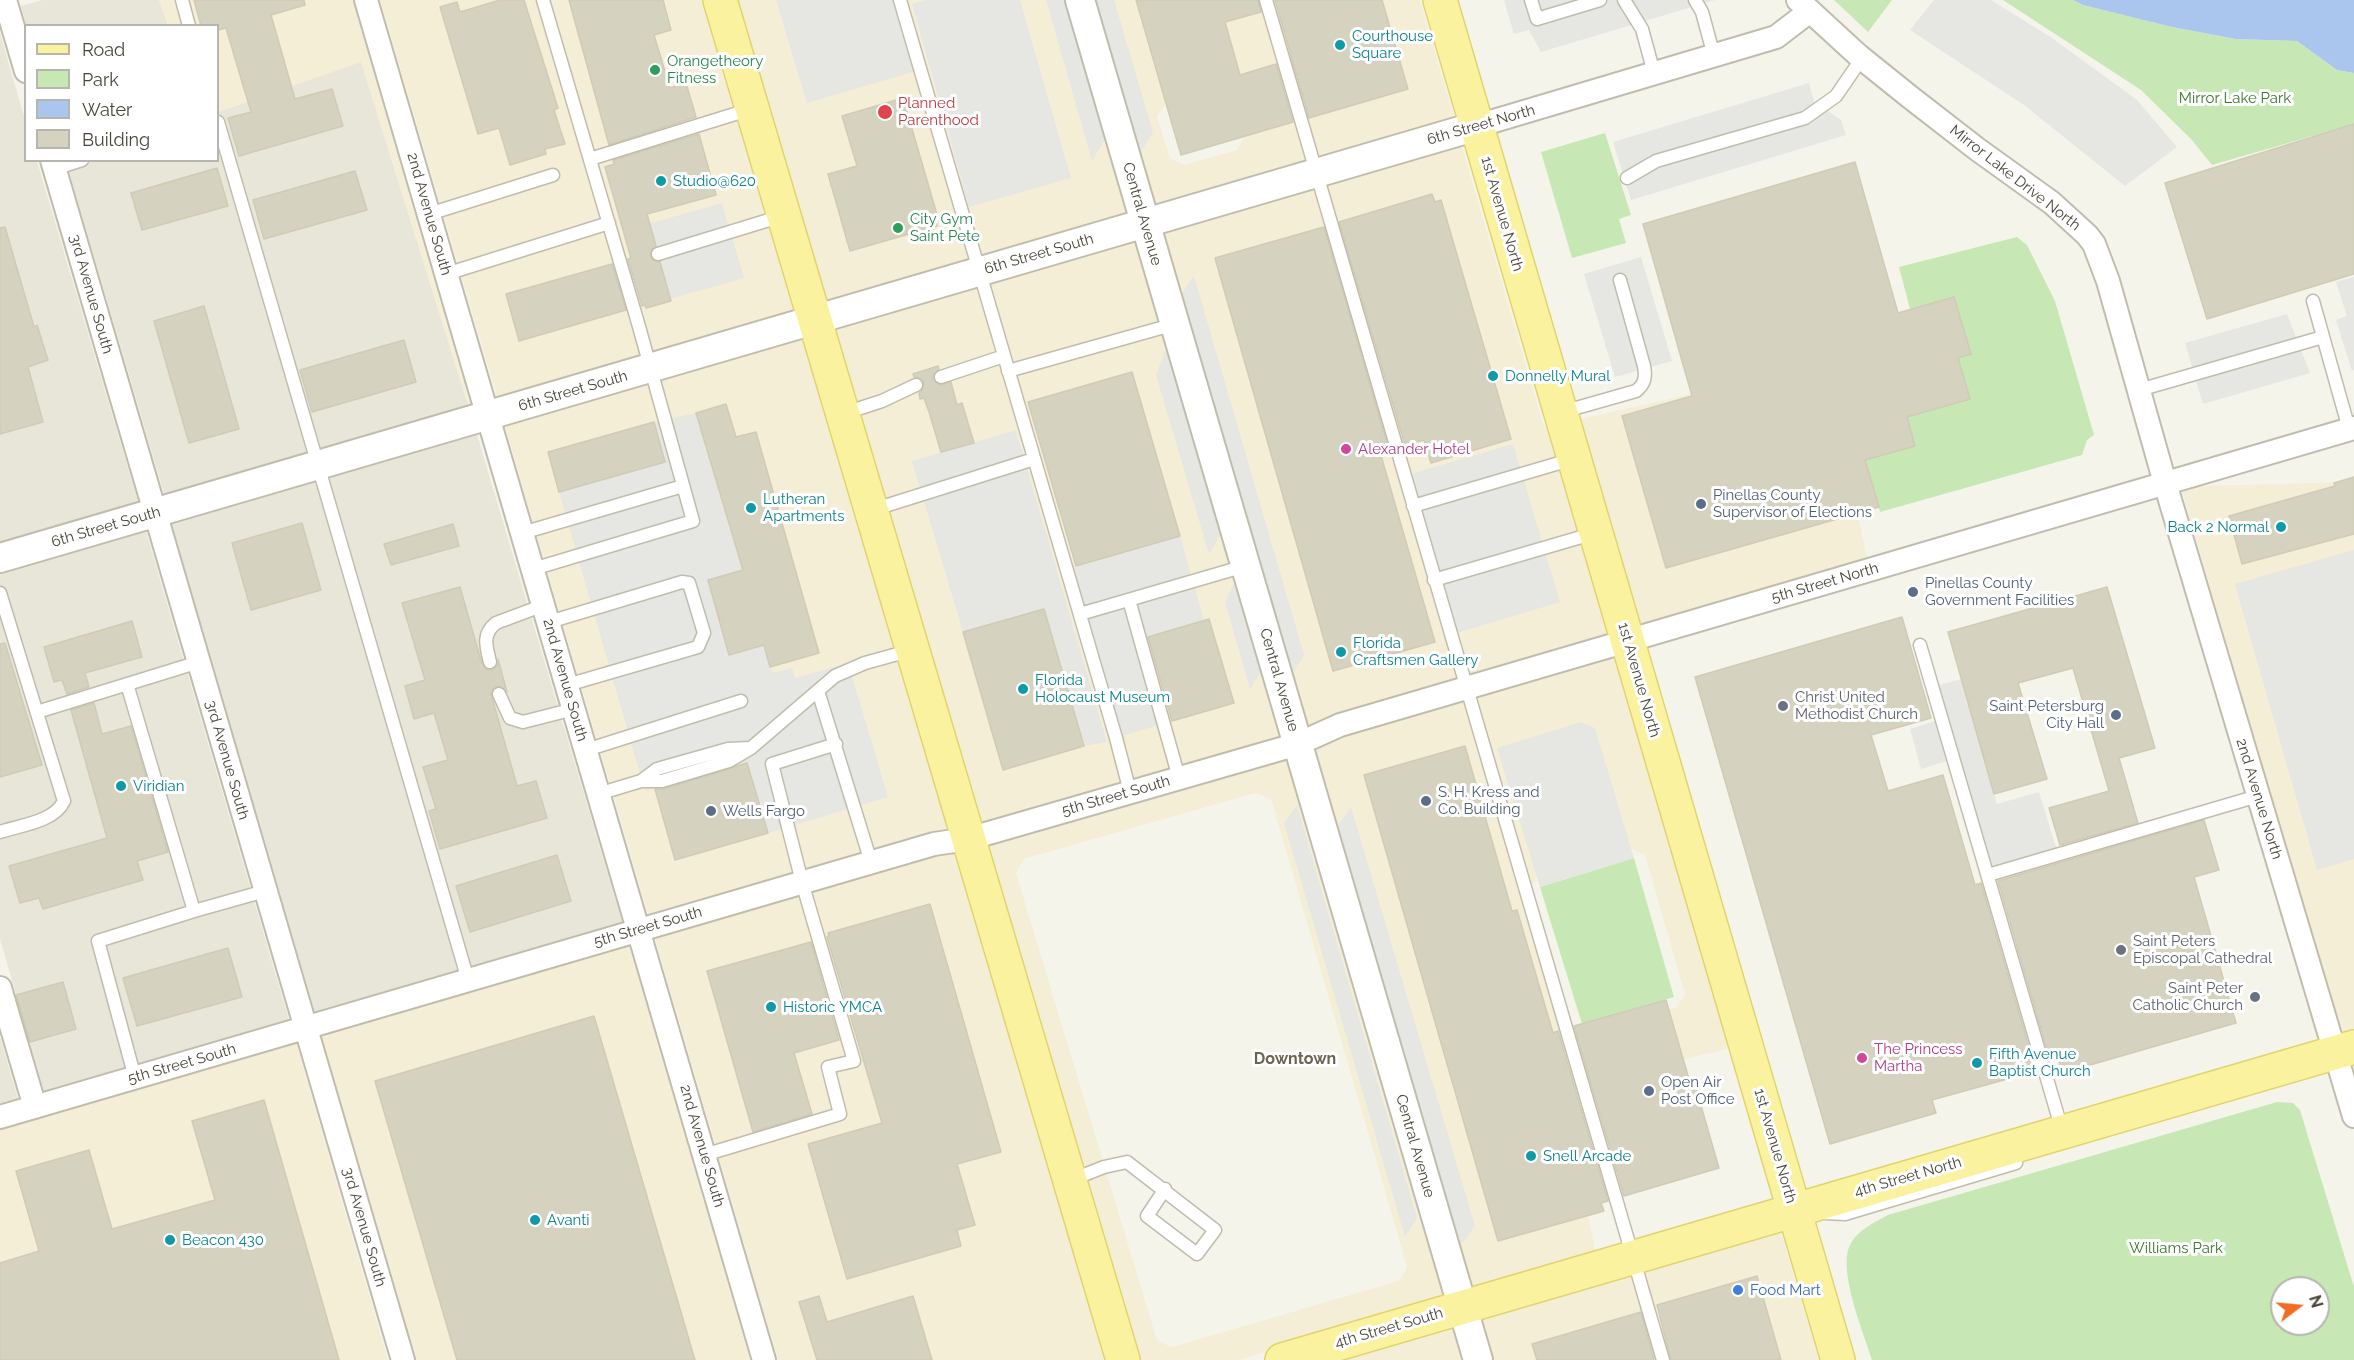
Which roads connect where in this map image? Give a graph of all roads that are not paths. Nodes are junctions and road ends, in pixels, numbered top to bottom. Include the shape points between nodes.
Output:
1 (5, 0) edge
2 (182, 0) edge
3 (366, 0) edge
4 (543, 0) edge
5 (720, 0) edge
6 (900, 0) edge
7 (1080, 0) edge
8 (1266, 0) edge
9 (1440, 0) edge
10 (1531, 0) edge
11 (1600, 0) edge
12 (1624, 0) edge
13 (1695, 0) edge
14 (1804, 6) edge
15 (188, 24) edge
16 (1714, 56) junction
17 (1862, 58) junction
18 (24, 63) edge
19 (1654, 74) junction
20 (752, 108) junction
21 (219, 125) edge
22 (1477, 126) junction
23 (590, 159) junction
24 (70, 162) edge
25 (53, 165) edge
26 (1316, 173) junction
27 (553, 176) dead end
28 (1627, 178) dead end
29 (429, 214) junction
30 (783, 216) junction
31 (609, 223) junction
32 (1145, 223) junction
33 (658, 254) dead end
34 (980, 272) junction
35 (446, 274) junction
36 (1620, 280) dead end
37 (2313, 301) dead end
38 (814, 320) junction
39 (1175, 324) junction
40 (2323, 337) junction
41 (1004, 356) junction
42 (651, 368) junction
43 (1008, 371) junction
44 (941, 377) dead end
45 (916, 385) dead end
46 (2139, 390) junction
47 (842, 413) junction
48 (1561, 413) junction
49 (488, 415) junction
50 (2352, 428) edge
51 (1034, 459) junction
52 (1574, 459) junction
53 (318, 465) junction
54 (2165, 483) junction
55 (683, 486) junction
56 (1413, 506) junction
57 (872, 511) junction
58 (155, 513) junction
59 (1596, 532) junction
60 (522, 533) junction
61 (0, 558) edge
62 (1245, 566) junction
63 (533, 569) junction
64 (1434, 580) junction
65 (0, 593) edge
66 (1129, 600) junction
67 (546, 614) junction
68 (1080, 614) junction
69 (1627, 641) junction
70 (1920, 645) dead end
71 (913, 650) junction
72 (199, 662) junction
73 (490, 662) dead end
74 (127, 684) junction
75 (567, 685) junction
76 (1466, 688) junction
77 (818, 691) junction
78 (499, 694) dead end
79 (741, 701) dead end
80 (573, 709) junction
81 (37, 712) junction
82 (836, 744) junction
83 (1298, 744) junction
84 (586, 750) junction
85 (1179, 778) junction
86 (1130, 792) junction
87 (598, 794) junction
88 (2258, 796) junction
89 (0, 832) edge
90 (968, 839) junction
91 (871, 862) junction
92 (1988, 875) junction
93 (802, 882) junction
94 (265, 891) junction
95 (194, 911) junction
96 (638, 930) junction
97 (468, 980) junction
98 (0, 988) edge
99 (305, 1028) junction
100 (2345, 1050) edge
101 (135, 1078) junction
102 (2294, 1079) dead end
103 (35, 1107) junction
104 (2354, 1116) edge
105 (0, 1117) edge
106 (2063, 1131) junction
107 (704, 1155) junction
108 (2028, 1159) dead end
109 (1070, 1180) junction
110 (1165, 1189) junction
111 (1794, 1210) junction
112 (1633, 1257) junction
113 (1462, 1307) junction
114 (403, 1360) edge
115 (764, 1360) edge
116 (1123, 1360) edge
117 (1282, 1360) edge
118 (1478, 1360) edge
119 (1663, 1360) edge
120 (1838, 1360) edge

1 - 18 street
2 - 15 lane
3 - 29 street, 2nd Avenue South
4 - 23 lane
5 - 20 main road
6 - 34 lane
7 - 32 street, Central Avenue
8 - 26 lane
9 - 22 main road, 1st Avenue North
10 - 11 lane via 1537,20
12 - 19 lane via 1642,29
13 - 16 lane
14 - 16 street, 6th Street North via 1776,37
14 - 17 street, Mirror Lake Drive North
16 - 19 street, 6th Street North
17 - 28 lane via 1836,96 1805,118 1656,161
17 - 46 street, Mirror Lake Drive North via 2052,203 2094,243
19 - 22 street, 6th Street North
20 - 23 lane
20 - 30 main road
21 - 53 lane
22 - 26 street, 6th Street North
22 - 48 main road, 1st Avenue North
23 - 31 lane
24 - 25 lane
25 - 58 street, 3rd Avenue South
26 - 32 street, 6th Street North
26 - 56 lane
27 - 29 lane
29 - 35 street, 2nd Avenue South
30 - 33 lane
30 - 38 main road
31 - 35 lane
31 - 42 lane via 627,264
32 - 34 street, 6th Street South
32 - 39 street, Central Avenue
34 - 38 street, 6th Street South
34 - 41 lane
35 - 49 street, 2nd Avenue South
36 - 48 lane via 1646,377 1636,392
37 - 40 lane
38 - 42 street, 6th Street South
38 - 47 main road
39 - 43 lane
39 - 62 street, Central Avenue
40 - 46 lane
40 - 50 lane
41 - 43 lane
41 - 44 lane
42 - 49 street, 6th Street South
42 - 55 lane
43 - 51 lane
45 - 47 lane
46 - 54 street, Mirror Lake Drive North
47 - 57 main road
48 - 52 main road, 1st Avenue North
49 - 53 street, 6th Street South
49 - 60 street, 2nd Avenue South
50 - 54 street, 5th Street North
51 - 57 lane
51 - 68 lane
52 - 56 lane
52 - 59 main road, 1st Avenue North
53 - 58 street, 6th Street South
53 - 97 lane
54 - 69 street, 5th Street North
54 - 88 street, 2nd Avenue North
55 - 60 lane
55 - 63 lane via 693,521
56 - 64 lane
57 - 71 main road
58 - 61 street, 6th Street South
58 - 72 street, 3rd Avenue South
59 - 64 lane
59 - 69 main road, 1st Avenue North
60 - 63 street, 2nd Avenue South
62 - 66 lane
62 - 83 street, Central Avenue
63 - 67 street, 2nd Avenue South
64 - 76 lane
65 - 81 lane
66 - 68 lane
66 - 85 lane
67 - 73 lane via 491,627 485,641
67 - 75 street, 2nd Avenue South
67 - 75 lane via 682,582 689,583 704,633 698,647
68 - 86 lane
69 - 76 street, 5th Street North
69 - 111 main road, 1st Avenue North
70 - 92 lane
71 - 77 lane via 865,663 835,676
71 - 90 main road
72 - 74 lane
72 - 94 street, 3rd Avenue South
74 - 81 lane
74 - 95 lane
75 - 80 street, 2nd Avenue South
76 - 83 street, 5th Street North via 1340,725
76 - 112 lane
77 - 82 lane
77 - 87 lane via 751,748 728,749 657,769 641,781
78 - 80 lane via 510,718 523,722
79 - 84 lane
80 - 84 street, 2nd Avenue South
81 - 89 lane via 64,801 59,811 47,817
82 - 91 lane
82 - 93 lane via 772,764
83 - 85 street, 5th Street South
83 - 113 street, Central Avenue
84 - 87 street, 2nd Avenue South
85 - 86 street, 5th Street South
86 - 90 street, 5th Street South
87 - 96 street, 2nd Avenue South
88 - 92 lane
88 - 100 street, 2nd Avenue North
90 - 91 street, 5th Street South
90 - 109 main road
91 - 93 street, 5th Street South
92 - 106 lane
93 - 96 street, 5th Street South
93 - 107 lane via 854,1060 828,1067 840,1114
94 - 95 lane
94 - 99 street, 3rd Avenue South
95 - 101 lane via 98,941
96 - 97 street, 5th Street South
96 - 107 street, 2nd Avenue South
97 - 99 street, 5th Street South
98 - 103 street
99 - 101 street, 5th Street South
99 - 114 street, 3rd Avenue South
100 - 102 lane
100 - 104 street, 2nd Avenue North
100 - 106 main road, 4th Street North
101 - 103 street, 5th Street South
103 - 105 street, 5th Street South
106 - 111 main road, 4th Street North
107 - 115 street, 2nd Avenue South
108 - 111 lane via 1845,1214
109 - 110 lane via 1127,1162
109 - 116 main road
110 - 110 lane via 1215,1230 1197,1254 1147,1216
111 - 112 main road, 4th Street North
111 - 120 main road, 1st Avenue North
112 - 113 main road, 4th Street North
112 - 119 lane
113 - 117 main road, 4th Street South
113 - 118 street, Central Avenue

